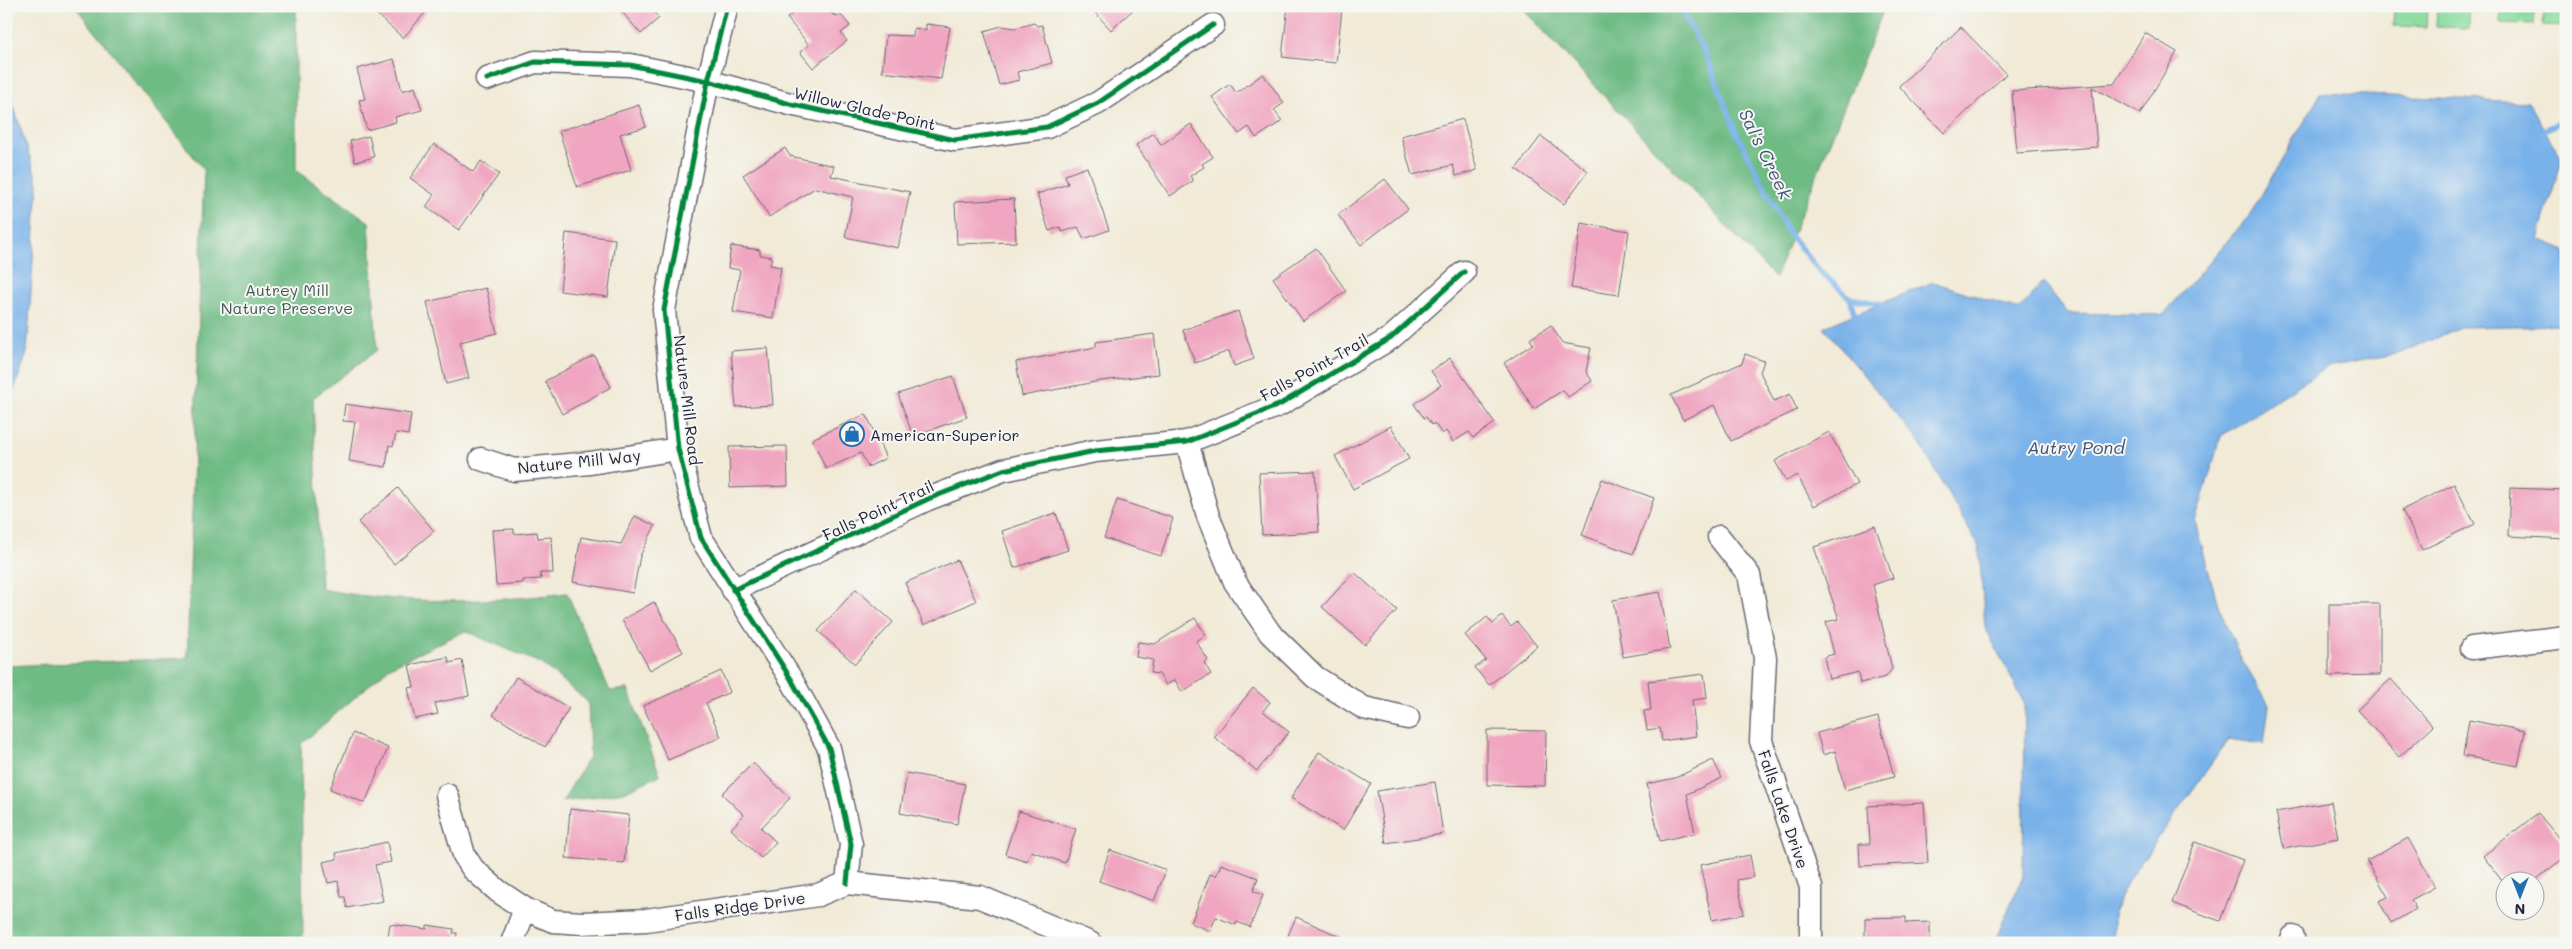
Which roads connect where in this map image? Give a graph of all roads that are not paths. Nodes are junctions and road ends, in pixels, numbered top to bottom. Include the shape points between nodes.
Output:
1 (727, 6) edge
2 (1214, 24) dead end
3 (487, 79) dead end
4 (708, 81) junction
5 (1464, 272) dead end
6 (1187, 442) junction
7 (678, 448) junction
8 (481, 459) dead end
9 (1719, 537) dead end
10 (733, 590) junction
11 (2566, 637) edge
12 (2472, 648) dead end
13 (1408, 718) dead end
14 (447, 795) dead end
15 (847, 883) junction
16 (525, 909) junction
17 (512, 943) edge
18 (1090, 943) edge
19 (1810, 943) edge

1 - 4 street, Nature Mill Road
2 - 4 street, Willow Glade Point via 1098,103 1047,127 955,140 790,104
3 - 4 street, Willow Glade Point via 535,62 630,65
4 - 7 street, Nature Mill Road via 664,310
5 - 6 street, Falls Point Trail via 1391,338 1279,404
6 - 10 street, Falls Point Trail via 1095,451 1004,470 928,499
6 - 13 street via 1208,516 1235,582 1270,633 1315,677 1364,708
7 - 8 street, Nature Mill Way via 590,463 514,470
7 - 10 street, Nature Mill Road via 701,538
9 - 19 street, Falls Lake Drive via 1749,575 1765,658 1761,740 1811,887
10 - 15 street, Nature Mill Road via 791,679 829,748 851,844
11 - 12 street
14 - 16 street, Falls Ridge Drive via 468,862 498,891
15 - 16 street, Falls Ridge Drive via 818,895 646,920 553,921
15 - 18 street, Falls Ridge Drive via 980,897
16 - 17 street

